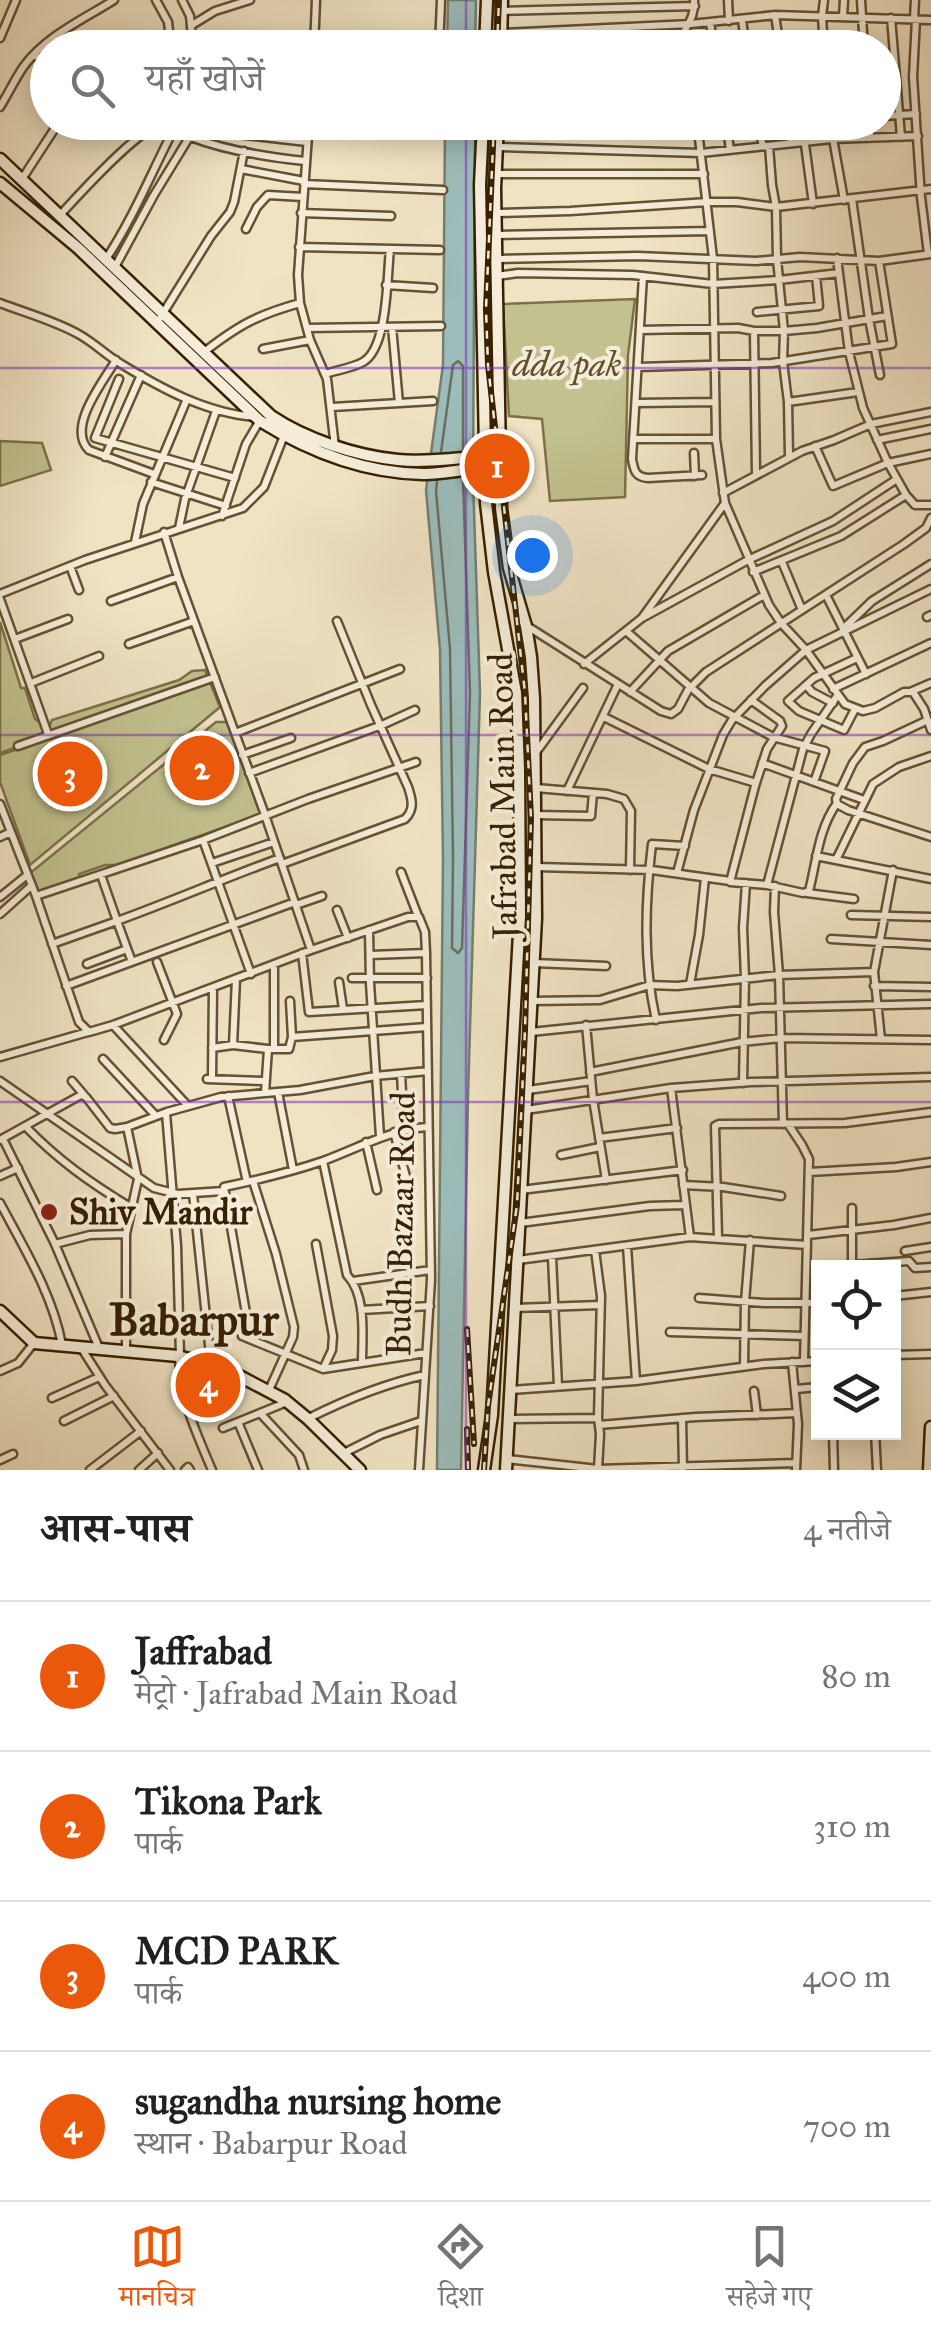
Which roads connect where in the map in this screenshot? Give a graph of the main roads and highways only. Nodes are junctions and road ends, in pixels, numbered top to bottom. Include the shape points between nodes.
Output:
1 (487, 0) edge
2 (486, 30) edge
3 (482, 140) edge
4 (497, 140) edge
5 (0, 159) edge
6 (0, 183) edge
7 (82, 244) junction
8 (482, 291) junction
9 (498, 292) junction
10 (160, 318) junction
11 (221, 376) junction
12 (286, 431) junction
13 (336, 453) junction
14 (480, 462) junction
15 (513, 582) junction
16 (497, 586) junction
17 (0, 1311) edge
18 (931, 1426) edge
19 (506, 1464) edge
20 (360, 1470) edge
21 (484, 1470) edge
22 (930, 1470) edge

1 - 2 main road
3 - 8 main road, Jafrabad Main Road
4 - 9 main road, Jafrabad Main Road
5 - 7 main road
6 - 7 main road
7 - 10 main road
7 - 10 main road via 111,263
8 - 9 main road
8 - 14 main road, Jafrabad Main Road
9 - 15 main road, Jafrabad Main Road via 501,508
10 - 11 main road
10 - 11 main road via 204,352
11 - 12 main road
11 - 12 main road via 258,419
12 - 13 main road
13 - 14 main road
13 - 14 main road via 350,464 426,474
14 - 16 main road, Jafrabad Main Road
15 - 16 main road
15 - 19 main road, Jafrabad Main Road via 526,626 534,699 535,867
16 - 21 main road, Jafrabad Main Road via 516,693 520,916
17 - 20 main road via 34,1343 179,1356 269,1390
18 - 22 main road

